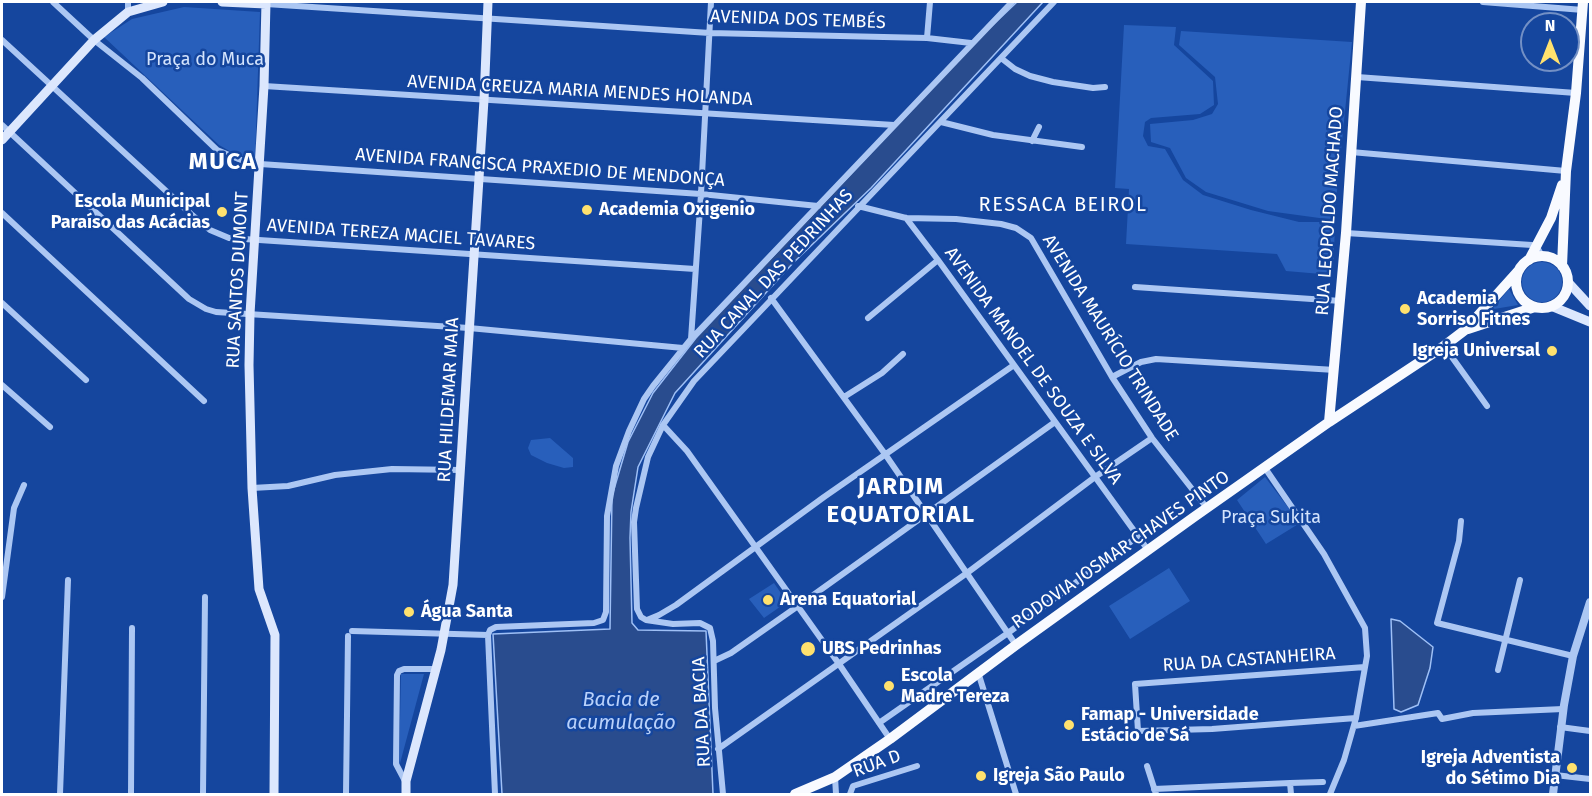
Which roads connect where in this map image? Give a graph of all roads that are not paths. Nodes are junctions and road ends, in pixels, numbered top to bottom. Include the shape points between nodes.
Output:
1 (52, 2) edge
2 (128, 2) edge
3 (163, 2) edge
4 (222, 2) edge
5 (488, 2) edge
6 (711, 2) edge
7 (930, 2) edge
8 (1012, 2) edge
9 (1054, 2) edge
10 (1361, 2) edge
11 (1483, 2) edge
12 (266, 3) edge
13 (1583, 6) edge
14 (128, 12) junction
15 (487, 19) junction
16 (710, 33) junction
17 (927, 38) junction
18 (2, 40) edge
19 (94, 40) junction
20 (971, 43) junction
21 (1002, 58) junction
22 (1357, 77) junction
23 (50, 85) junction
24 (264, 86) junction
25 (1105, 87) dead end
26 (1576, 93) junction
27 (484, 100) junction
28 (705, 112) junction
29 (941, 122) junction
30 (894, 124) junction
31 (1039, 127) dead end
32 (5, 128) edge
33 (2, 140) edge
34 (1032, 141) junction
35 (1082, 147) dead end
36 (1351, 152) junction
37 (260, 164) junction
38 (1566, 171) junction
39 (478, 179) junction
40 (701, 194) junction
41 (818, 206) junction
42 (858, 206) junction
43 (2, 213) edge
44 (906, 218) junction
45 (1346, 233) junction
46 (255, 241) junction
47 (1536, 246) junction
48 (475, 255) junction
49 (1542, 256) junction
50 (938, 260) junction
51 (1529, 260) junction
52 (1562, 266) junction
53 (695, 269) junction
54 (1519, 270) junction
55 (1568, 282) junction
56 (1135, 287) dead end
57 (771, 298) junction
58 (1341, 301) junction
59 (2, 303) edge
60 (1551, 306) junction
61 (1590, 306) edge
62 (1535, 307) junction
63 (250, 314) junction
64 (868, 318) dead end
65 (1590, 322) edge
66 (469, 328) junction
67 (1465, 330) junction
68 (691, 339) junction
69 (1444, 346) junction
70 (683, 348) junction
71 (903, 354) dead end
72 (1014, 365) junction
73 (1335, 370) junction
74 (1112, 377) junction
75 (86, 381) dead end
76 (2, 386) edge
77 (844, 397) junction
78 (204, 400) dead end
79 (1488, 406) dead end
80 (1055, 422) junction
81 (1329, 422) junction
82 (663, 425) junction
83 (50, 427) dead end
84 (1152, 438) junction
85 (885, 454) junction
86 (1265, 468) junction
87 (461, 470) junction
88 (1095, 477) junction
89 (24, 485) dead end
90 (252, 488) junction
91 (1207, 508) junction
92 (926, 516) junction
93 (1461, 521) dead end
94 (1135, 535) junction
95 (755, 548) junction
96 (1148, 550) junction
97 (967, 573) junction
98 (68, 580) dead end
99 (1520, 580) dead end
100 (2, 597) edge
101 (205, 597) dead end
102 (1590, 602) edge
103 (798, 606) junction
104 (646, 620) junction
105 (132, 628) dead end
106 (445, 633) junction
107 (1008, 633) junction
108 (488, 635) junction
109 (1505, 639) junction
110 (1016, 645) junction
111 (1573, 656) junction
112 (714, 661) junction
113 (839, 664) junction
114 (1365, 667) junction
115 (435, 669) junction
116 (1498, 670) dead end
117 (978, 672) junction
118 (1563, 709) junction
119 (1356, 718) junction
120 (879, 723) junction
121 (1354, 726) junction
122 (1560, 727) junction
123 (1590, 731) edge
124 (890, 739) junction
125 (718, 749) junction
126 (917, 766) dead end
127 (1147, 766) dead end
128 (1555, 775) junction
129 (835, 777) junction
130 (1590, 778) edge
131 (406, 781) junction
132 (1323, 782) dead end
133 (1290, 783) junction
134 (1155, 792) edge
135 (849, 794) edge
136 (60, 795) edge
137 (131, 795) edge
138 (203, 795) edge
139 (274, 795) edge
140 (346, 795) edge
141 (401, 795) edge
142 (406, 795) edge
143 (495, 795) edge
144 (723, 795) edge
145 (795, 795) edge
146 (836, 795) edge
147 (1016, 795) edge
148 (1291, 795) edge
149 (1330, 795) edge
150 (1553, 795) edge

1 - 19 street, AVENIDA FRANCISCA PRAXEDIO DE MENDONÇA
2 - 14 street
3 - 14 main road
4 - 12 main road
5 - 15 main road, RUA HILDEMAR MAIA
6 - 16 street
7 - 17 street
8 - 20 street, RUA CANAL DAS PEDRINHAS
9 - 21 street, RUA CANAL DAS PEDRINHAS
10 - 22 main road, RUA LEOPOLDO MACHADO
11 - 13 street
12 - 15 street, AVENIDA DOS TEMBÉS
12 - 24 main road, RUA SANTOS DUMONT
13 - 26 main road
14 - 19 main road
15 - 16 street, AVENIDA DOS TEMBÉS
15 - 27 main road, RUA HILDEMAR MAIA
16 - 17 street, AVENIDA DOS TEMBÉS
16 - 28 street
17 - 20 street, AVENIDA DOS TEMBÉS
18 - 23 street, AVENIDA TEREZA MACIEL TAVARES
19 - 23 main road
19 - 37 street, AVENIDA FRANCISCA PRAXEDIO DE MENDONÇA via 142,78 217,150
20 - 30 street, RUA CANAL DAS PEDRINHAS
21 - 25 street via 1030,76
21 - 29 street, RUA CANAL DAS PEDRINHAS
22 - 26 street
22 - 36 main road, RUA LEOPOLDO MACHADO
23 - 32 main road
23 - 46 street, AVENIDA TEREZA MACIEL TAVARES via 210,230 229,238
24 - 27 street, AVENIDA CREUZA MARIA MENDES HOLANDA
24 - 37 main road, RUA SANTOS DUMONT
26 - 38 main road
27 - 28 street, AVENIDA CREUZA MARIA MENDES HOLANDA
27 - 39 main road, RUA HILDEMAR MAIA
28 - 30 street, AVENIDA CREUZA MARIA MENDES HOLANDA
28 - 40 street
29 - 34 street
29 - 42 street, RUA CANAL DAS PEDRINHAS
30 - 41 street, RUA CANAL DAS PEDRINHAS
31 - 34 street
32 - 33 main road
32 - 63 street via 189,299 216,312
34 - 35 street
36 - 38 street
36 - 45 main road, RUA LEOPOLDO MACHADO
37 - 39 street, AVENIDA FRANCISCA PRAXEDIO DE MENDONÇA
37 - 46 main road, RUA SANTOS DUMONT
38 - 47 main road via 1551,218
38 - 52 main road
39 - 40 street, AVENIDA FRANCISCA PRAXEDIO DE MENDONÇA
39 - 48 main road, RUA HILDEMAR MAIA
40 - 41 street, AVENIDA FRANCISCA PRAXEDIO DE MENDONÇA
40 - 53 street
41 - 68 street, RUA CANAL DAS PEDRINHAS
42 - 44 street, AVENIDA MAURÍCIO TRINDADE
42 - 57 street, RUA CANAL DAS PEDRINHAS
43 - 78 street
44 - 50 street, AVENIDA MANOEL DE SOUZA E SILVA
44 - 74 street, AVENIDA MAURÍCIO TRINDADE via 985,222 1024,232 1038,249
45 - 47 street
45 - 58 main road, RUA LEOPOLDO MACHADO
46 - 48 street, AVENIDA TEREZA MACIEL TAVARES
46 - 63 main road, RUA SANTOS DUMONT
47 - 49 street
47 - 51 main road
48 - 53 street, AVENIDA TEREZA MACIEL TAVARES
48 - 66 main road, RUA HILDEMAR MAIA
49 - 51 main road
49 - 52 main road
50 - 64 street
50 - 72 street, AVENIDA MANOEL DE SOUZA E SILVA
51 - 54 main road
52 - 55 main road
53 - 68 street
54 - 62 main road via 1518,292
54 - 67 main road, RODOVIA JOSMAR CHAVES PINTO
55 - 60 main road via 1563,297
55 - 61 main road
56 - 58 street
57 - 77 street
57 - 82 street, RUA CANAL DAS PEDRINHAS via 694,381
58 - 73 main road, RUA LEOPOLDO MACHADO
59 - 75 street
60 - 62 main road
60 - 65 main road
62 - 67 main road, RODOVIA JOSMAR CHAVES PINTO
63 - 66 street
63 - 90 main road, RUA SANTOS DUMONT
66 - 70 street
66 - 87 main road, RUA HILDEMAR MAIA
67 - 69 main road, RODOVIA JOSMAR CHAVES PINTO
68 - 70 street, RUA CANAL DAS PEDRINHAS
69 - 79 street
69 - 81 main road, RODOVIA JOSMAR CHAVES PINTO
70 - 108 street, RUA CANAL DAS PEDRINHAS via 644,399 616,466 607,516 603,620 496,627
71 - 77 street
72 - 80 street, AVENIDA MANOEL DE SOUZA E SILVA
72 - 85 street
73 - 74 street via 1156,358
73 - 81 main road, RUA LEOPOLDO MACHADO
74 - 84 street, AVENIDA MAURÍCIO TRINDADE
76 - 83 street
77 - 85 street
80 - 88 street, AVENIDA MANOEL DE SOUZA E SILVA
80 - 92 street
81 - 86 main road, RODOVIA JOSMAR CHAVES PINTO
82 - 95 street via 683,445
82 - 104 street, RUA CANAL DAS PEDRINHAS via 645,465 634,522 636,605
84 - 88 street
84 - 91 street, AVENIDA MAURÍCIO TRINDADE
85 - 92 street
85 - 95 street
86 - 91 main road, RODOVIA JOSMAR CHAVES PINTO
86 - 114 street via 1324,554 1360,617 1367,639
87 - 90 street via 392,469
87 - 106 main road, RUA HILDEMAR MAIA via 453,585
88 - 94 street, AVENIDA MANOEL DE SOUZA E SILVA
88 - 97 street
89 - 100 street via 14,508
90 - 139 main road, RUA SANTOS DUMONT via 259,589 275,635
91 - 96 main road, RODOVIA JOSMAR CHAVES PINTO
92 - 97 street
92 - 103 street
93 - 109 street via 1437,623
94 - 96 street, AVENIDA MANOEL DE SOUZA E SILVA
94 - 107 street
95 - 103 street
95 - 104 street via 676,605
96 - 110 main road, RODOVIA JOSMAR CHAVES PINTO
97 - 107 street
97 - 113 street
98 - 136 street
99 - 109 street
101 - 138 street
102 - 111 street
103 - 112 street
103 - 113 street
104 - 112 street, RUA DA BACIA via 700,623 710,628
105 - 137 street
106 - 108 street
106 - 115 main road, RUA HILDEMAR MAIA
106 - 140 street via 350,634
107 - 110 street
107 - 120 street
108 - 143 street
109 - 111 street
109 - 116 street
110 - 117 main road, RODOVIA JOSMAR CHAVES PINTO
111 - 118 street
112 - 125 street, RUA DA BACIA
113 - 120 street
113 - 125 street
114 - 119 street
114 - 119 street, RUA DA CASTANHEIRA via 1135,684 1138,731
115 - 131 main road, RUA HILDEMAR MAIA
115 - 131 street via 404,669 397,675 396,764
117 - 124 main road, RODOVIA JOSMAR CHAVES PINTO
117 - 147 street
118 - 121 street via 1473,713 1442,719 1438,713
118 - 122 street
119 - 121 street
120 - 124 street
121 - 149 street
122 - 123 street
122 - 128 street
124 - 129 main road, RODOVIA JOSMAR CHAVES PINTO
125 - 144 street, RUA DA BACIA
126 - 135 street, RUA D via 853,786
127 - 134 street
128 - 130 street
128 - 150 street
129 - 145 main road, RODOVIA JOSMAR CHAVES PINTO
129 - 146 street
131 - 141 main road
131 - 142 main road, RUA HILDEMAR MAIA
132 - 133 street
133 - 134 street
133 - 148 street

